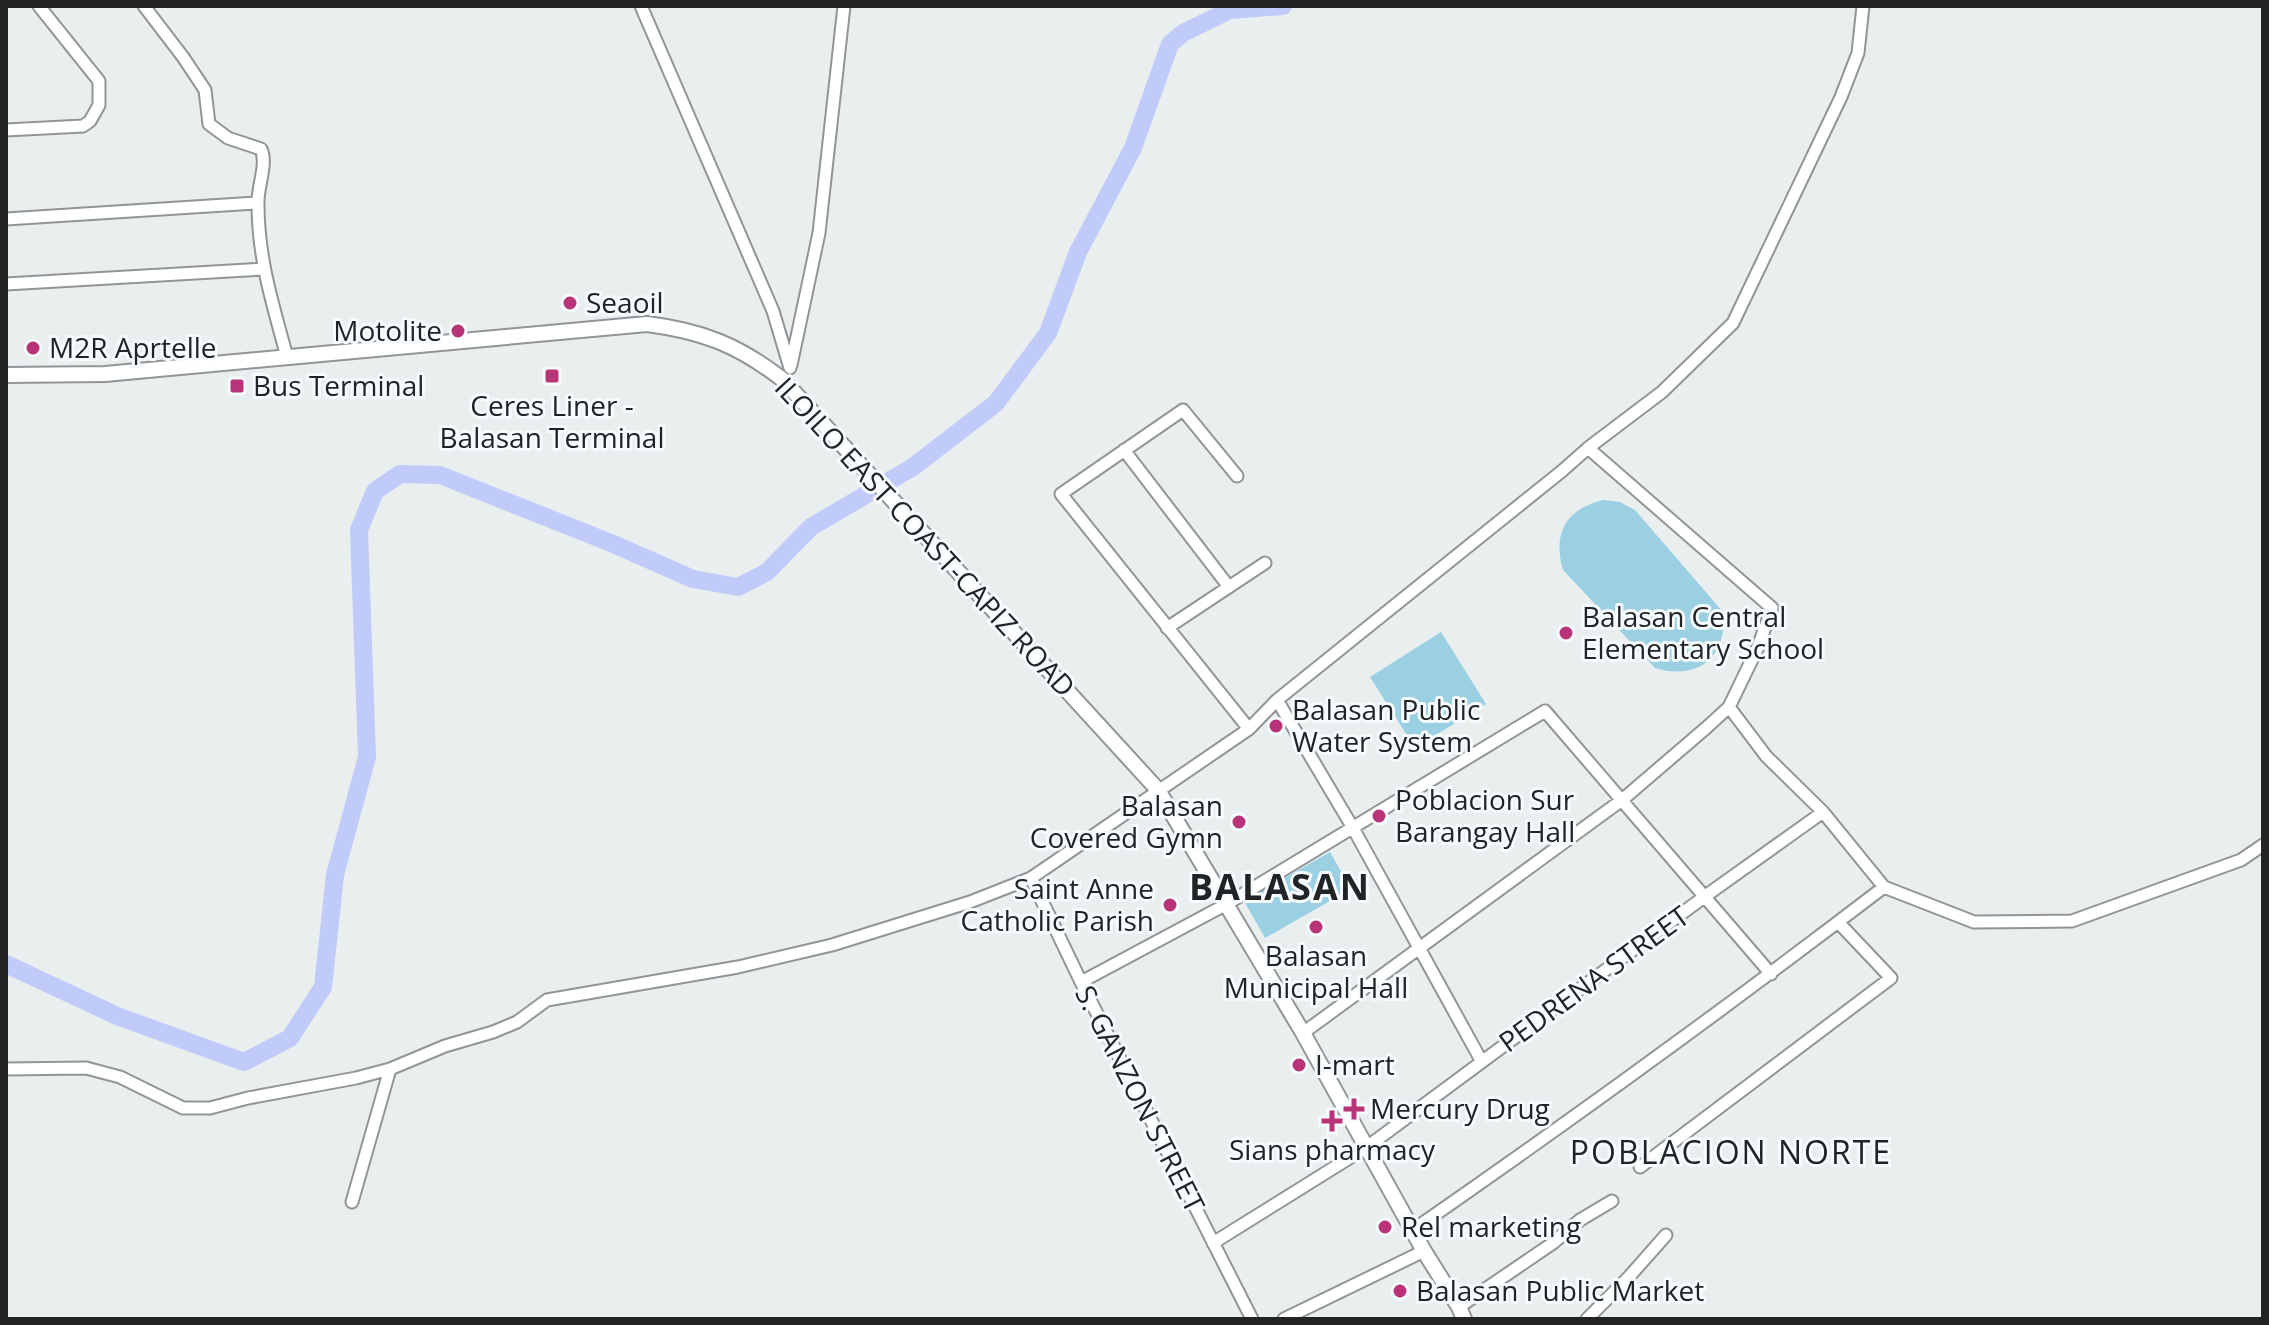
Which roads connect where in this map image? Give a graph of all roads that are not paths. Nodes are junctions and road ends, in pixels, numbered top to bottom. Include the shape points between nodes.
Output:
1 (39, 6) edge
2 (144, 6) edge
3 (641, 6) edge
4 (844, 6) edge
5 (1863, 6) edge
6 (6, 130) edge
7 (257, 203) junction
8 (6, 219) edge
9 (263, 269) junction
10 (6, 284) edge
11 (287, 357) junction
12 (786, 374) junction
13 (6, 375) edge
14 (1588, 448) junction
15 (1124, 450) junction
16 (1237, 476) dead end
17 (1265, 563) dead end
18 (1229, 587) junction
19 (1167, 628) junction
20 (1277, 700) junction
21 (1729, 707) junction
22 (1249, 729) junction
23 (1158, 790) junction
24 (1622, 800) junction
25 (1823, 812) junction
26 (1353, 828) junction
27 (2263, 845) edge
28 (1031, 878) junction
29 (1884, 887) junction
30 (1704, 897) junction
31 (1225, 905) junction
32 (1838, 922) junction
33 (1419, 947) junction
34 (1771, 974) junction
35 (1081, 982) junction
36 (1303, 1033) junction
37 (1482, 1062) junction
38 (6, 1069) edge
39 (390, 1069) junction
40 (1367, 1147) junction
41 (1640, 1167) dead end
42 (1612, 1201) dead end
43 (352, 1202) dead end
44 (1413, 1230) junction
45 (1666, 1235) dead end
46 (1213, 1243) junction
47 (1424, 1251) junction
48 (1462, 1313) edge
49 (1252, 1319) edge
50 (1284, 1319) edge
51 (1587, 1319) edge

1 - 6 street via 99,81 99,105 83,126
2 - 7 street via 205,90 209,124 228,138 261,149 265,157
3 - 12 street via 773,311
4 - 12 street via 819,233
5 - 14 street via 1858,53 1841,97 1733,323 1662,392
7 - 8 street
7 - 9 street
9 - 10 street
9 - 11 street
11 - 12 main road, ILOILO EAST COAST-CAPIZ ROAD via 647,324 723,342
11 - 13 main road, ILOILO EAST COAST-CAPIZ ROAD via 105,374
12 - 23 main road, ILOILO EAST COAST-CAPIZ ROAD via 896,505
14 - 20 street
14 - 21 street via 1772,608
15 - 16 street via 1183,410
15 - 18 street
15 - 19 street via 1061,494
17 - 18 street
18 - 19 street
19 - 22 street
20 - 22 street
20 - 26 street
21 - 24 street
21 - 25 street via 1766,756
22 - 23 street
23 - 28 street
23 - 31 main road, ILOILO EAST COAST-CAPIZ ROAD
24 - 26 street via 1545,711
24 - 30 street
24 - 33 street
25 - 29 street
25 - 30 street, PEDRENA STREET
26 - 31 street
26 - 33 street
27 - 29 street via 2241,860 2072,921 1974,922
28 - 35 street, S. GANZON STREET
28 - 39 street via 832,945 547,1000 517,1022
29 - 32 street
30 - 34 street
30 - 37 street, PEDRENA STREET
31 - 35 street
31 - 36 main road, ILOILO EAST COAST-CAPIZ ROAD
32 - 34 street
32 - 41 street via 1891,978
33 - 36 street
33 - 37 street
34 - 44 street
35 - 46 street, S. GANZON STREET
36 - 40 main road, ILOILO EAST COAST-CAPIZ ROAD
37 - 40 street, PEDRENA STREET
38 - 39 street via 86,1068 120,1077 183,1108 210,1108
39 - 43 street
40 - 44 main road, ILOILO EAST COAST-CAPIZ ROAD
40 - 46 street, PEDRENA STREET
42 - 48 street
44 - 47 main road, ILOILO EAST COAST-CAPIZ ROAD
45 - 51 street
46 - 49 street, S. GANZON STREET
47 - 48 main road, ILOILO EAST COAST-CAPIZ ROAD
47 - 50 street

